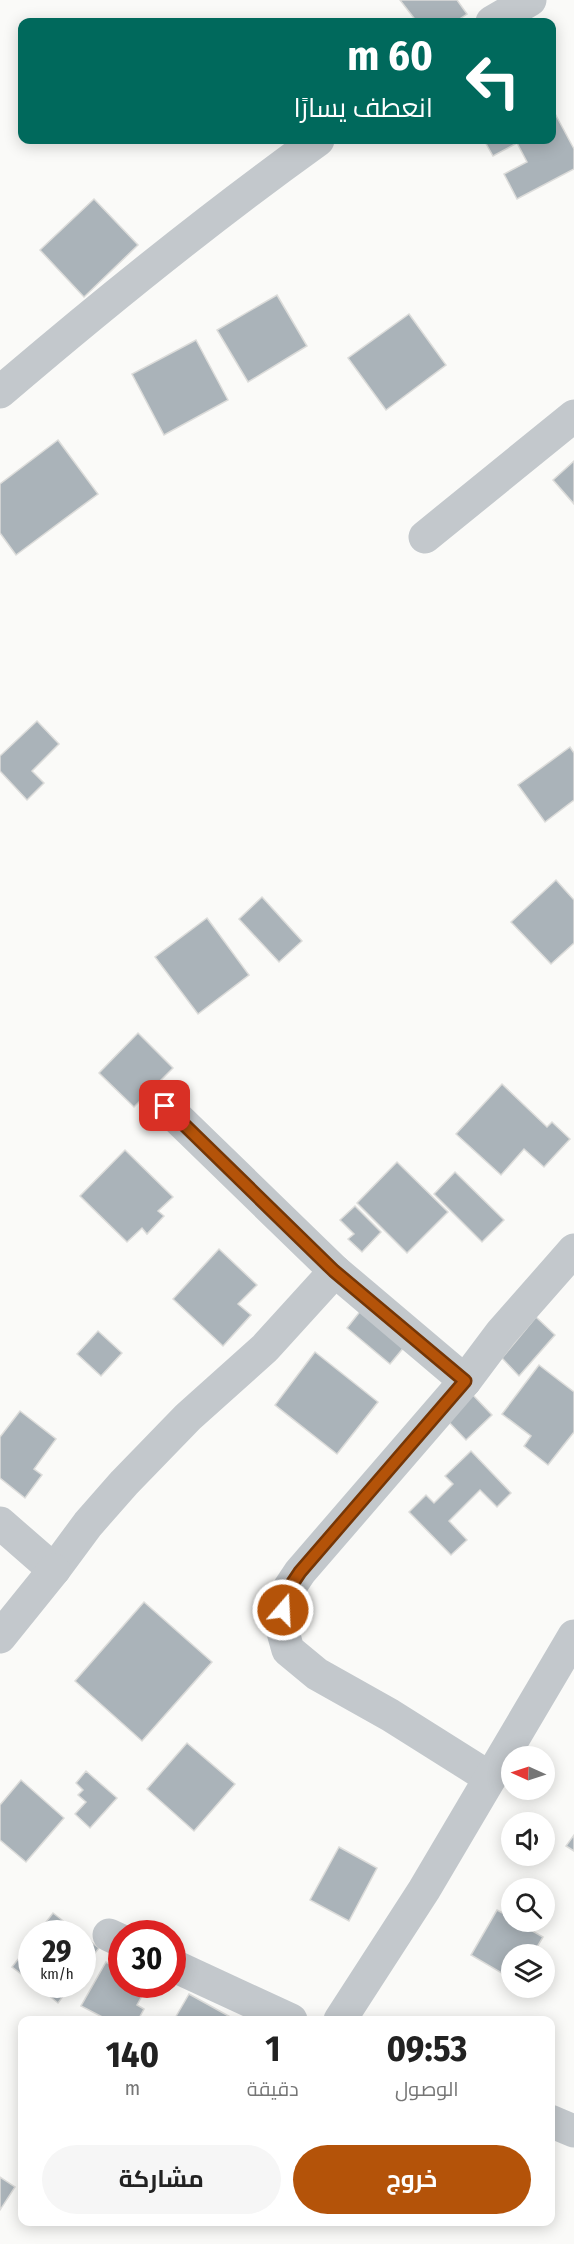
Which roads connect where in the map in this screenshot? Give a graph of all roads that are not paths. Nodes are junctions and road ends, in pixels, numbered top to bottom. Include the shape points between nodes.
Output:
1 (530, 0) edge
2 (499, 18) edge
3 (312, 144) edge
4 (0, 392) edge
5 (574, 416) edge
6 (425, 537) dead end
7 (165, 1106) dead end
8 (574, 1250) edge
9 (334, 1271) junction
10 (465, 1381) junction
11 (0, 1523) edge
12 (54, 1570) junction
13 (574, 1636) edge
14 (0, 1637) edge
15 (490, 1778) junction
16 (186, 1971) edge
17 (282, 2016) edge
18 (343, 2016) edge
19 (555, 2123) edge
20 (574, 2131) edge

1 - 2 street
3 - 4 street via 92,313
5 - 6 street
7 - 9 street
8 - 10 street via 501,1333
9 - 10 street
9 - 12 street via 265,1348 188,1417 124,1483
10 - 15 street via 300,1572 288,1590 281,1625 288,1650 317,1674
11 - 12 street
12 - 14 street
13 - 15 street
15 - 18 street
16 - 17 street
19 - 20 street

